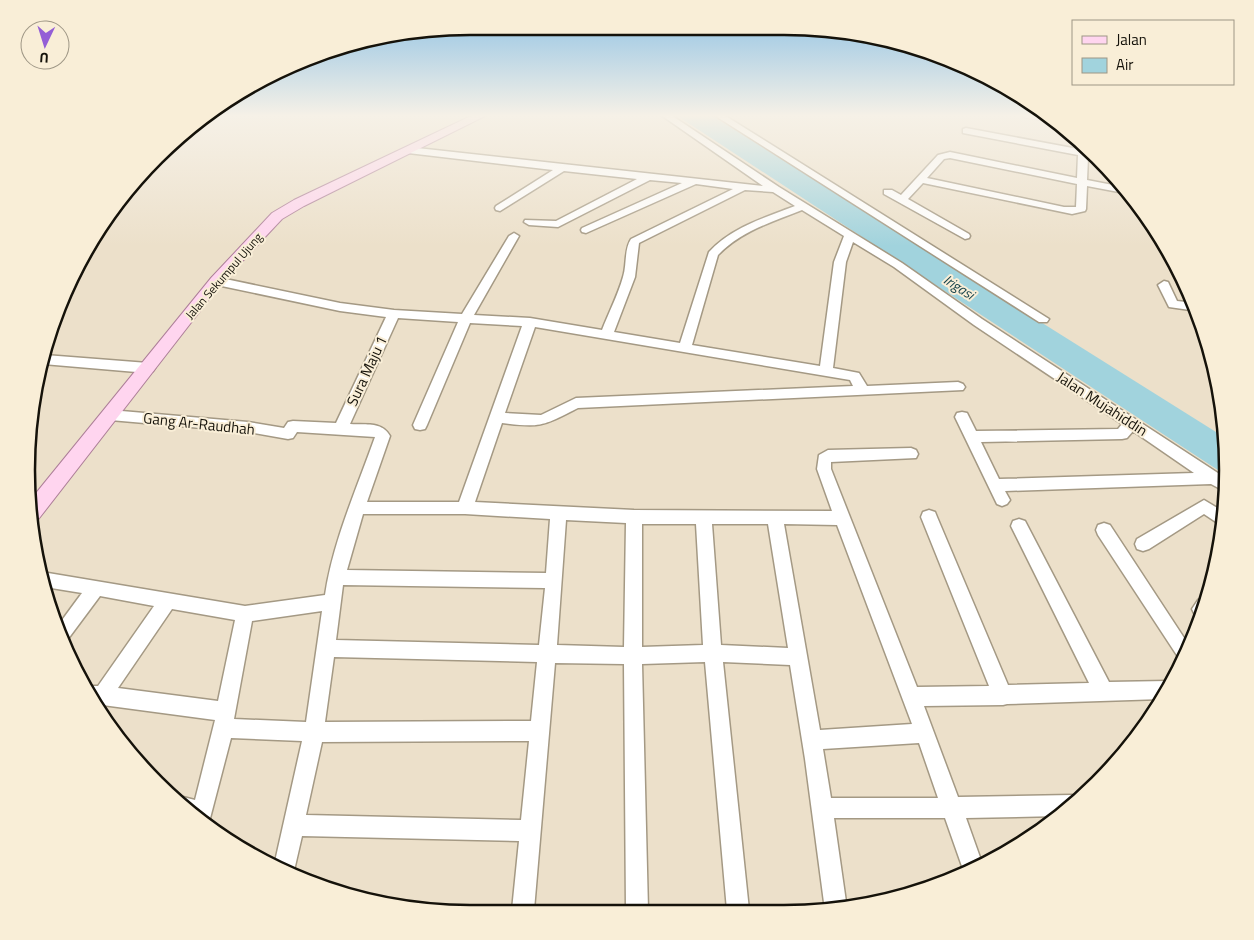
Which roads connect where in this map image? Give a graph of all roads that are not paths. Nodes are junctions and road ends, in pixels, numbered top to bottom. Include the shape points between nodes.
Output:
1 (390, 159) edge
2 (479, 159) edge
3 (730, 159) edge
4 (788, 159) edge
5 (939, 159) edge
6 (969, 159) edge
7 (1083, 159) edge
8 (561, 169) junction
9 (648, 177) junction
10 (921, 180) junction
11 (694, 181) junction
12 (1081, 182) junction
13 (742, 188) junction
14 (774, 189) junction
15 (1116, 189) edge
16 (888, 192) dead end
17 (902, 200) junction
18 (803, 206) junction
19 (500, 208) dead end
20 (529, 222) dead end
21 (586, 230) dead end
22 (850, 235) junction
23 (514, 236) dead end
24 (965, 236) dead end
25 (216, 281) junction
26 (1164, 284) dead end
27 (1187, 306) edge
28 (394, 314) junction
29 (466, 318) junction
30 (1042, 319) dead end
31 (530, 322) junction
32 (607, 333) junction
33 (685, 347) junction
34 (49, 360) edge
35 (148, 368) junction
36 (826, 372) junction
37 (958, 388) dead end
38 (863, 391) junction
39 (110, 415) junction
40 (497, 417) junction
41 (962, 417) dead end
42 (1131, 424) junction
43 (420, 425) dead end
44 (341, 428) junction
45 (972, 437) junction
46 (911, 454) dead end
47 (1219, 481) edge
48 (1219, 482) edge
49 (995, 485) junction
50 (1002, 500) dead end
51 (37, 506) edge
52 (357, 508) junction
53 (465, 508) junction
54 (558, 513) junction
55 (1216, 515) edge
56 (634, 517) junction
57 (929, 517) dead end
58 (704, 518) junction
59 (775, 518) junction
60 (843, 518) junction
61 (1019, 526) dead end
62 (1104, 530) dead end
63 (1143, 544) dead end
64 (336, 577) junction
65 (49, 579) edge
66 (554, 581) junction
67 (96, 588) junction
68 (168, 601) junction
69 (333, 602) junction
70 (245, 614) junction
71 (66, 630) edge
72 (327, 648) junction
73 (1181, 648) edge
74 (713, 653) junction
75 (546, 654) junction
76 (633, 656) junction
77 (797, 657) junction
78 (1160, 690) edge
79 (1104, 692) junction
80 (97, 694) edge
81 (98, 695) edge
82 (1003, 696) junction
83 (912, 697) junction
84 (224, 720) junction
85 (539, 731) junction
86 (314, 732) junction
87 (925, 733) junction
88 (811, 740) junction
89 (1061, 805) edge
90 (197, 808) edge
91 (822, 808) junction
92 (952, 808) junction
93 (294, 825) junction
94 (530, 831) junction
95 (971, 862) edge
96 (285, 863) edge
97 (835, 902) edge
98 (523, 905) edge
99 (637, 905) edge
100 (738, 905) edge

1 - 25 main road, Jalan Sekumpul Ujung via 276,216
2 - 8 street
3 - 14 street, Jalan Mujahiddin
4 - 30 street
5 - 10 street
6 - 12 street
7 - 12 street
8 - 9 street
8 - 19 street
9 - 11 street
9 - 20 street via 558,224
10 - 12 street via 1072,211 1081,209
10 - 17 street
11 - 13 street
11 - 21 street
12 - 15 street
13 - 14 street
13 - 32 street via 635,241 627,282
14 - 18 street, Jalan Mujahiddin
16 - 17 street
17 - 24 street
18 - 22 street, Jalan Mujahiddin
18 - 33 street via 721,243 713,254
22 - 36 street via 840,262
22 - 42 street, Jalan Mujahiddin
23 - 29 street
25 - 28 street via 340,307
25 - 35 main road, Jalan Sekumpul Ujung
26 - 27 street via 1173,304
28 - 29 street
28 - 44 street, Sura Maju 1
29 - 31 street
29 - 43 street
31 - 32 street
31 - 40 street
32 - 33 street
33 - 36 street
34 - 35 street
35 - 39 main road, Jalan Sekumpul Ujung
36 - 38 street via 854,376
37 - 38 street
38 - 40 street via 576,402 543,420
39 - 44 street, Gang Ar-Raudhah via 288,434 293,426
39 - 51 main road, Jalan Sekumpul Ujung
40 - 53 street
41 - 45 street
42 - 45 street via 1122,434
42 - 47 street, Jalan Mujahiddin
44 - 52 street via 380,430 383,436
45 - 49 street
46 - 60 street via 828,456 824,459 824,469
48 - 49 street
49 - 50 street
52 - 53 street
52 - 64 street
53 - 54 street
54 - 56 street
54 - 66 street
55 - 63 street via 1204,506
56 - 58 street
56 - 76 street
57 - 82 street
58 - 59 street
58 - 74 street
59 - 60 street
59 - 77 street
60 - 83 street
61 - 79 street
62 - 73 street
64 - 66 street
64 - 69 street
65 - 67 street
66 - 75 street
67 - 68 street
67 - 71 street
68 - 70 street
68 - 80 street
69 - 70 street
69 - 72 street
70 - 84 street
72 - 75 street
72 - 86 street
74 - 76 street
74 - 77 street
74 - 100 street
75 - 76 street
75 - 85 street
76 - 99 street
77 - 88 street
78 - 79 street
79 - 82 street
81 - 84 street
82 - 83 street
83 - 87 street
84 - 86 street
84 - 90 street
85 - 86 street
85 - 94 street
86 - 93 street
87 - 88 street
87 - 92 street
88 - 91 street
89 - 92 street
91 - 92 street
91 - 97 street
92 - 95 street
93 - 94 street
93 - 96 street
94 - 98 street

